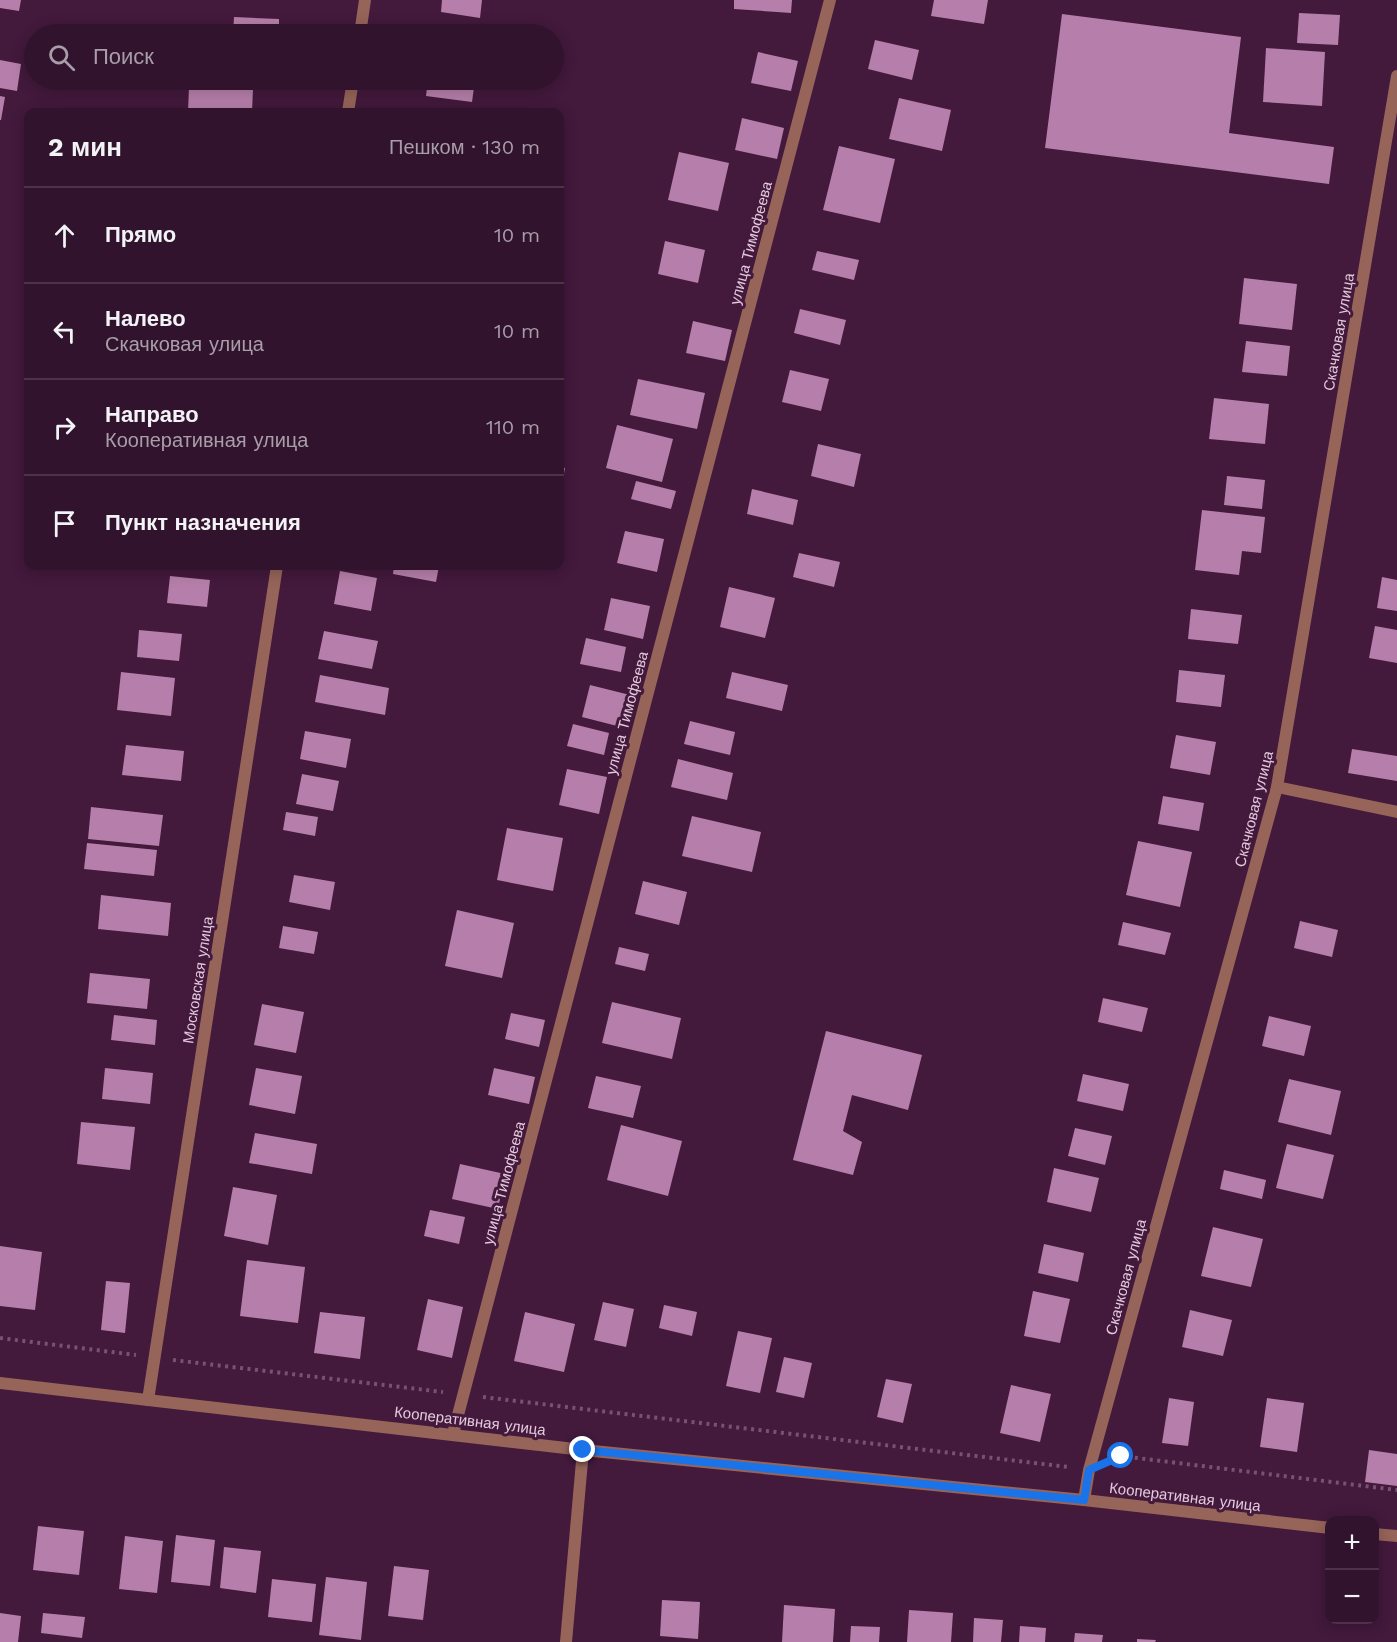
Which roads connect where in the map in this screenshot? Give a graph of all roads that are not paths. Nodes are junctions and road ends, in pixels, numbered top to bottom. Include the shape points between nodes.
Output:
1 (365, 0) edge
2 (830, 0) edge
3 (361, 24) edge
4 (1397, 76) edge
5 (351, 90) edge
6 (349, 108) edge
7 (276, 570) edge
8 (1277, 787) junction
9 (1397, 812) edge
10 (0, 1383) edge
11 (148, 1400) junction
12 (453, 1434) junction
13 (583, 1450) junction
14 (1084, 1500) junction
15 (1325, 1528) edge
16 (1379, 1534) edge
17 (1397, 1536) edge
18 (566, 1642) edge

1 - 3 street
2 - 12 street, улица Тимофеева
4 - 8 street, Скачковая улица
5 - 6 street
7 - 11 street, Московская улица
8 - 9 street
8 - 14 street, Скачковая улица via 1089,1470
10 - 11 street, Кооперативная улица
11 - 12 street, Кооперативная улица
12 - 13 street, Кооперативная улица
13 - 14 street, Кооперативная улица
13 - 18 street
14 - 15 street, Кооперативная улица
16 - 17 street

